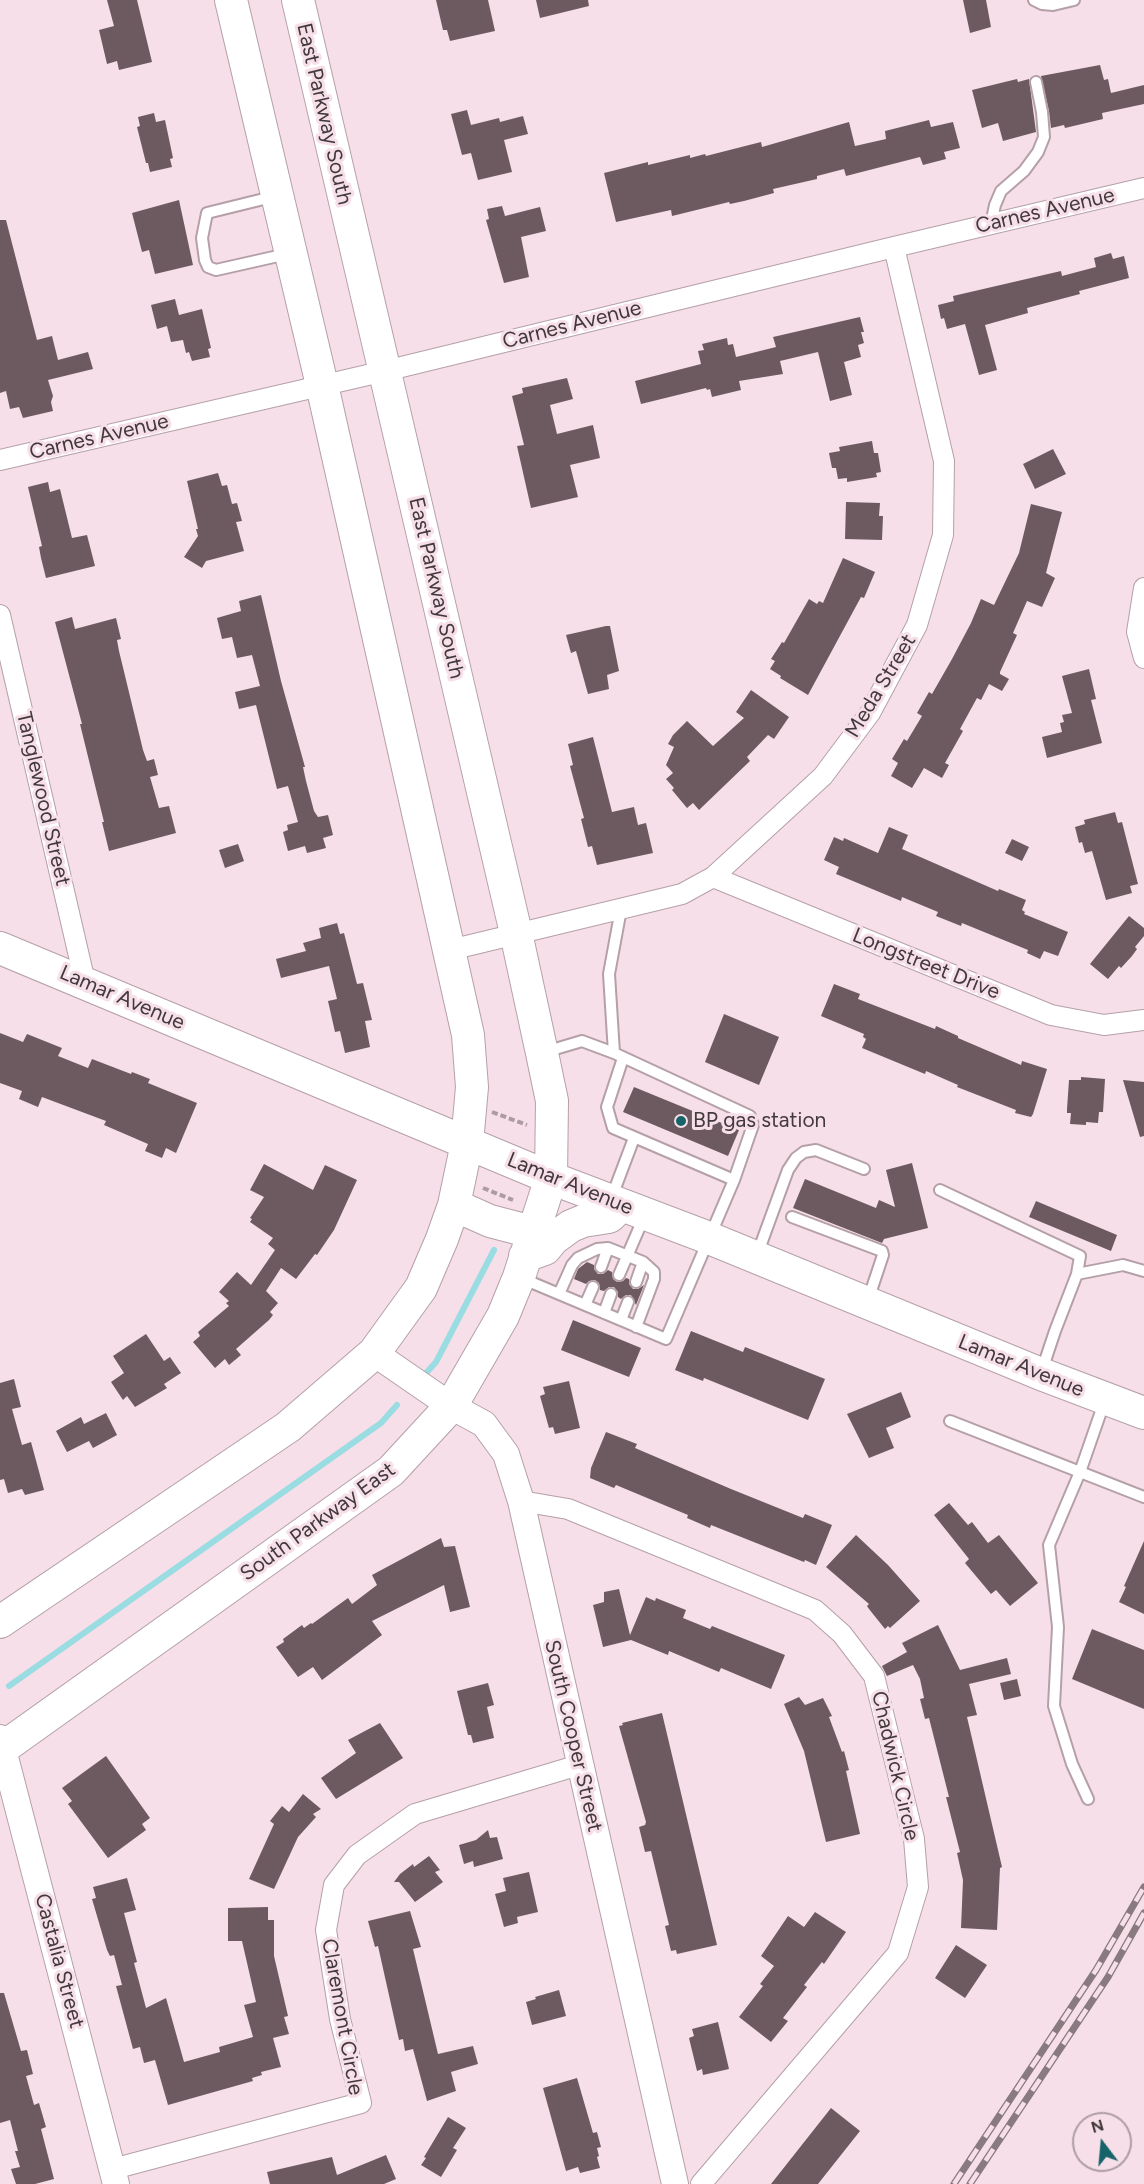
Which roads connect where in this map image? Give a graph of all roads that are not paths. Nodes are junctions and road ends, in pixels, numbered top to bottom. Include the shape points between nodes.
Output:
1 (231, 0) edge
2 (298, 0) edge
3 (1034, 0) edge
4 (1074, 0) edge
5 (1036, 82) dead end
6 (1144, 188) edge
7 (277, 196) junction
8 (991, 224) junction
9 (894, 247) junction
10 (290, 253) junction
11 (386, 371) junction
12 (322, 385) junction
13 (0, 460) edge
14 (1144, 588) edge
15 (0, 615) edge
16 (1144, 658) edge
17 (713, 877) junction
18 (621, 909) junction
19 (516, 933) junction
20 (0, 948) edge
21 (450, 950) junction
22 (85, 982) junction
23 (1144, 1020) edge
24 (542, 1053) junction
25 (619, 1056) junction
26 (634, 1138) junction
27 (466, 1143) junction
28 (864, 1169) dead end
29 (550, 1178) junction
30 (734, 1180) junction
31 (940, 1190) dead end
32 (454, 1205) junction
33 (626, 1207) junction
34 (792, 1217) dead end
35 (710, 1238) junction
36 (608, 1248) junction
37 (526, 1255) junction
38 (628, 1255) junction
39 (756, 1258) junction
40 (643, 1262) junction
41 (601, 1268) dead end
42 (1144, 1271) edge
43 (1077, 1274) junction
44 (619, 1275) dead end
45 (636, 1282) dead end
46 (593, 1287) dead end
47 (559, 1294) junction
48 (611, 1294) dead end
49 (628, 1302) dead end
50 (867, 1303) junction
51 (585, 1305) junction
52 (603, 1313) junction
53 (621, 1320) junction
54 (636, 1327) junction
55 (374, 1353) junction
56 (1041, 1374) junction
57 (1106, 1400) junction
58 (451, 1406) junction
59 (1144, 1413) edge
60 (950, 1421) dead end
61 (1080, 1472) junction
62 (1144, 1497) edge
63 (521, 1501) junction
64 (0, 1622) edge
65 (1, 1745) edge
66 (579, 1765) junction
67 (1088, 1799) dead end
68 (115, 2177) edge
69 (675, 2184) edge
70 (701, 2184) edge

1 - 7 main road
2 - 11 main road, East Parkway South
3 - 4 lane via 1053,5
5 - 8 lane via 1044,137 1024,171 1002,191 994,205
6 - 8 street, Carnes Avenue
7 - 10 main road
7 - 10 lane via 207,213 202,238 205,260 208,267 216,270
8 - 9 street, Carnes Avenue
9 - 11 street, Carnes Avenue
9 - 17 street, Meda Street via 944,461 943,535 937,558 917,625 870,713 823,776
10 - 12 main road
11 - 12 street, Carnes Avenue
11 - 19 main road, East Parkway South
12 - 13 street, Carnes Avenue
12 - 21 main road
14 - 16 street via 1137,632
15 - 22 street, Tanglewood Street
17 - 18 street, Meda Street via 682,894
17 - 23 street, Longstreet Drive via 1051,1015 1104,1025
18 - 19 street, Meda Street
18 - 25 lane via 609,974
19 - 21 street, Meda Street
19 - 24 main road, East Parkway South
20 - 22 main road, Lamar Avenue
21 - 27 main road via 468,1035 472,1087
22 - 27 main road, Lamar Avenue
24 - 25 lane via 582,1041
24 - 29 main road, East Parkway South via 552,1101
25 - 26 lane via 607,1107 613,1128
25 - 30 lane via 750,1116 753,1125
26 - 30 lane
26 - 33 lane
27 - 29 main road, Lamar Avenue
27 - 32 main road
28 - 39 lane via 816,1150 804,1152 788,1170
29 - 33 main road, Lamar Avenue
29 - 37 main road, South Parkway East
30 - 35 lane
31 - 43 lane via 1080,1256
32 - 37 main road via 490,1221
32 - 55 main road via 421,1288
33 - 35 main road, Lamar Avenue
33 - 37 main road via 609,1217 571,1226 545,1249
33 - 38 lane
34 - 50 lane via 882,1251
35 - 39 main road, Lamar Avenue
35 - 54 lane via 666,1339
36 - 38 lane
36 - 41 lane
36 - 47 lane via 578,1258
37 - 47 lane
37 - 58 main road, South Parkway East via 504,1316
38 - 40 lane
38 - 44 lane
39 - 50 main road, Lamar Avenue
40 - 45 lane
40 - 54 lane via 654,1272 654,1279
42 - 43 lane via 1124,1265
43 - 56 lane
46 - 51 lane
47 - 51 lane
48 - 52 lane
49 - 53 lane
50 - 56 main road, Lamar Avenue
51 - 52 lane
52 - 53 lane
53 - 54 lane
55 - 58 street, South Cooper Street
55 - 64 main road via 288,1427
56 - 57 main road, Lamar Avenue
57 - 59 main road, Lamar Avenue
57 - 61 lane
58 - 63 street, South Cooper Street via 484,1424 506,1454
58 - 65 main road, South Parkway East via 391,1471
60 - 61 lane
61 - 62 lane
61 - 67 lane via 1049,1545 1058,1627 1054,1706 1072,1764
63 - 66 street, South Cooper Street
63 - 70 street, Chadwick Circle via 568,1509 815,1610 842,1634 874,1676 914,1839 918,1877 898,1953
65 - 68 street, Castalia Street
66 - 68 street, Claremont Circle via 415,1814 357,1854 334,1885 326,1930 339,2019 361,2103
66 - 69 street, South Cooper Street

